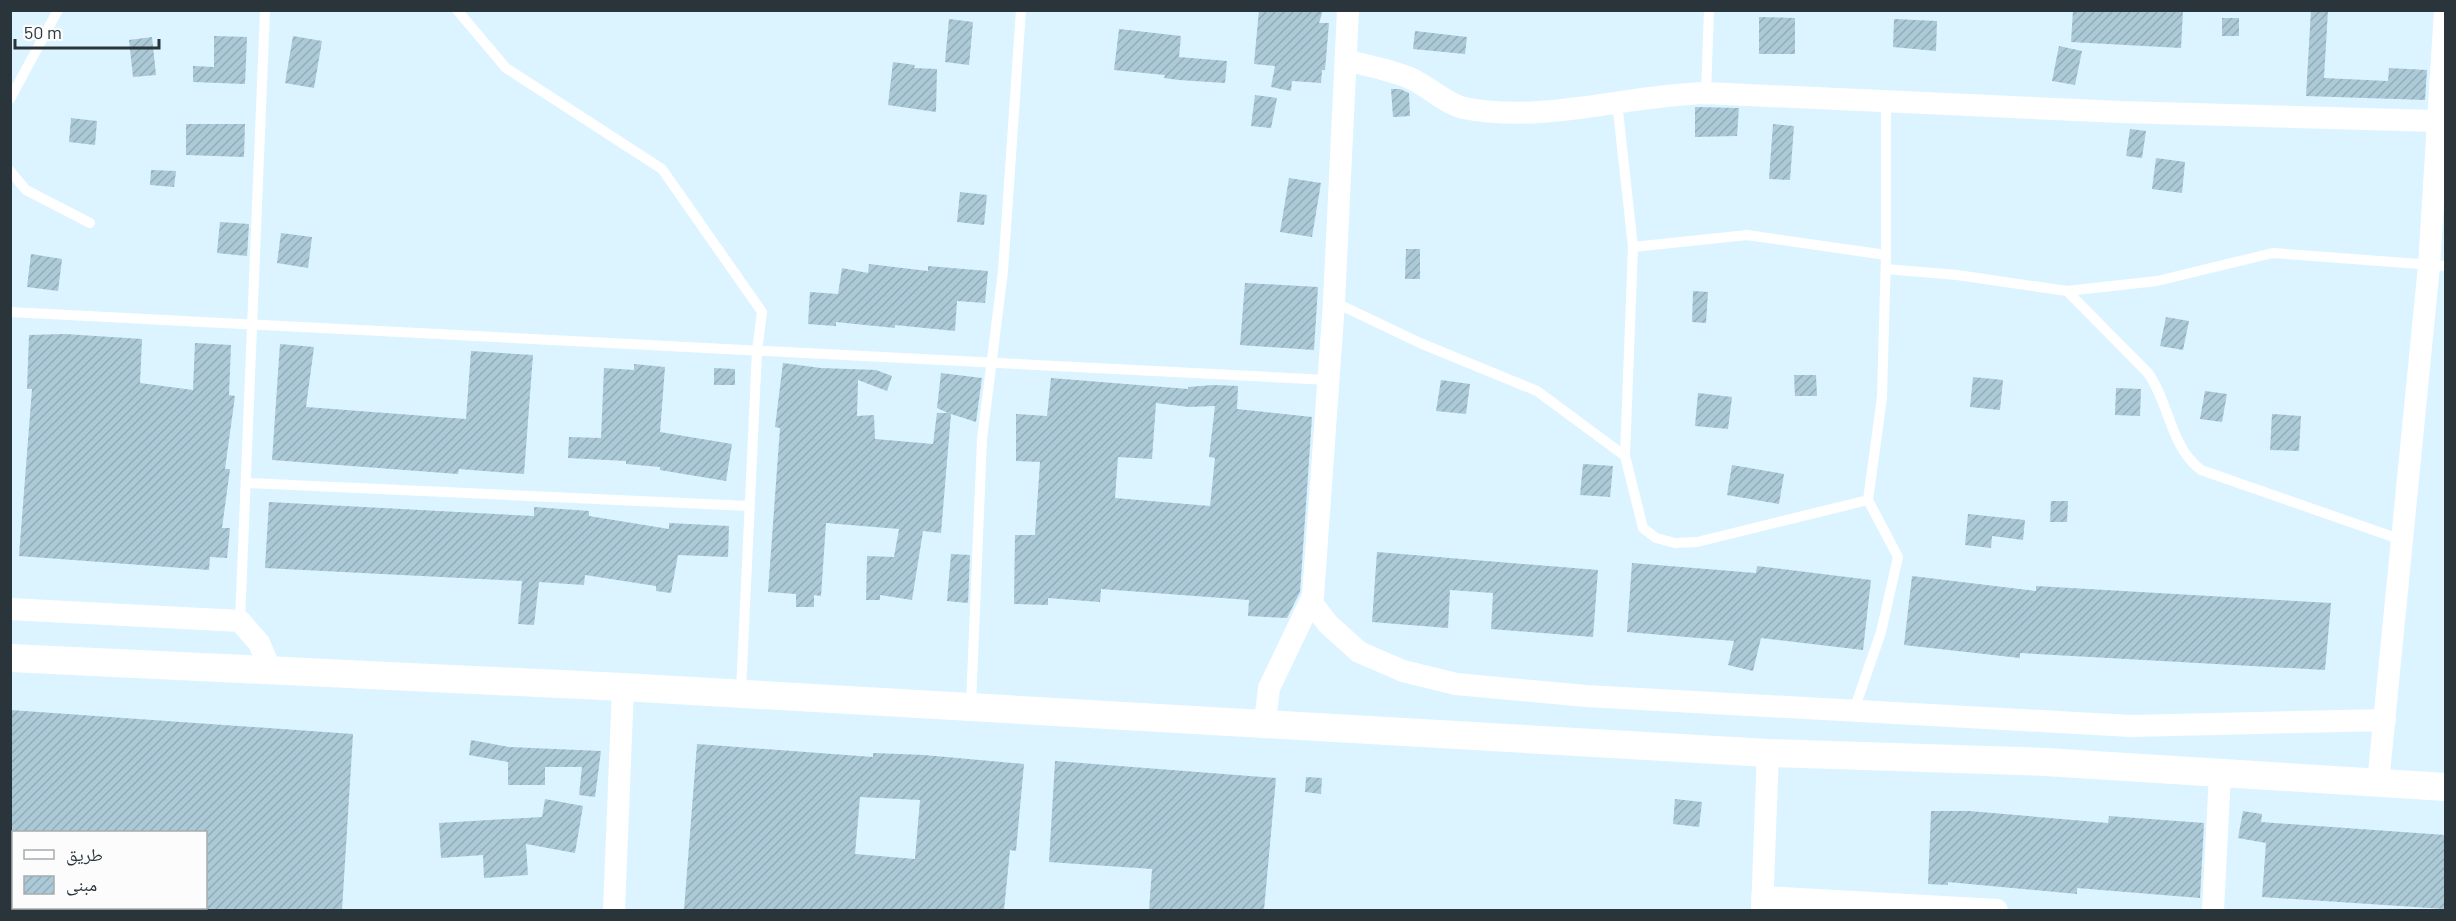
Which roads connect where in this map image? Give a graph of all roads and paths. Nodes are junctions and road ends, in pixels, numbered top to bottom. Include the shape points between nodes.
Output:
1 (58, 10) edge
2 (265, 10) edge
3 (457, 10) edge
4 (1021, 10) edge
5 (1348, 10) edge
6 (1709, 10) edge
7 (2445, 10) edge
8 (1346, 60) junction
9 (1706, 93) junction
10 (10, 99) edge
11 (1617, 101) junction
12 (1886, 101) junction
13 (2436, 121) junction
14 (10, 171) edge
15 (90, 222) dead end
16 (1633, 247) junction
17 (1886, 255) junction
18 (2437, 266) edge
19 (1886, 269) junction
20 (2067, 291) junction
21 (1334, 302) junction
22 (10, 312) edge
23 (252, 325) junction
24 (757, 351) junction
25 (992, 363) junction
26 (1329, 380) junction
27 (1625, 456) junction
28 (246, 483) junction
29 (1868, 500) junction
30 (749, 506) junction
31 (2402, 540) junction
32 (1311, 602) junction
33 (10, 609) edge
34 (240, 621) junction
35 (10, 658) edge
36 (271, 671) junction
37 (624, 687) junction
38 (741, 694) junction
39 (971, 706) junction
40 (1854, 710) junction
41 (2385, 720) junction
42 (1265, 722) junction
43 (1768, 753) junction
44 (2220, 774) junction
45 (2378, 783) junction
46 (2445, 787) edge
47 (1762, 904) edge
48 (614, 910) edge
49 (1996, 910) edge
50 (2213, 910) edge

1 - 10 lane
2 - 23 lane
3 - 24 lane via 506,68 662,170 762,312
4 - 25 lane via 1003,271
5 - 8 street
6 - 9 lane
7 - 13 street
8 - 11 street via 1411,79 1461,107 1497,113 1538,112
8 - 21 street
9 - 11 street
9 - 12 street
11 - 16 lane
12 - 13 street
12 - 17 lane
13 - 18 street
14 - 15 lane via 26,190
16 - 17 lane via 1747,235
16 - 27 lane
17 - 19 lane
18 - 20 lane via 2273,253 2157,281
18 - 31 street
19 - 20 lane
19 - 29 lane via 1882,397
20 - 31 lane via 2148,373 2159,388 2180,449 2201,470
21 - 26 street
21 - 27 lane via 1420,343 1537,391
22 - 23 lane
23 - 24 lane
23 - 28 lane
24 - 25 lane
24 - 30 lane
25 - 26 lane
25 - 39 lane via 982,439
26 - 32 street
27 - 29 lane via 1643,528 1656,538 1675,543 1697,542
28 - 30 lane
28 - 34 lane
29 - 40 lane via 1898,557 1881,632
30 - 38 lane
31 - 41 street
32 - 40 street via 1359,652 1403,671 1456,684 1586,696
32 - 42 street via 1269,688
33 - 34 street
34 - 36 street via 259,643
35 - 36 street
36 - 37 street
37 - 38 street
37 - 48 street
38 - 39 street
39 - 42 street
40 - 41 street via 2131,726
41 - 45 street
42 - 43 street
43 - 44 street via 2046,762
43 - 47 street
44 - 45 street
44 - 50 street
45 - 46 street
47 - 49 street

